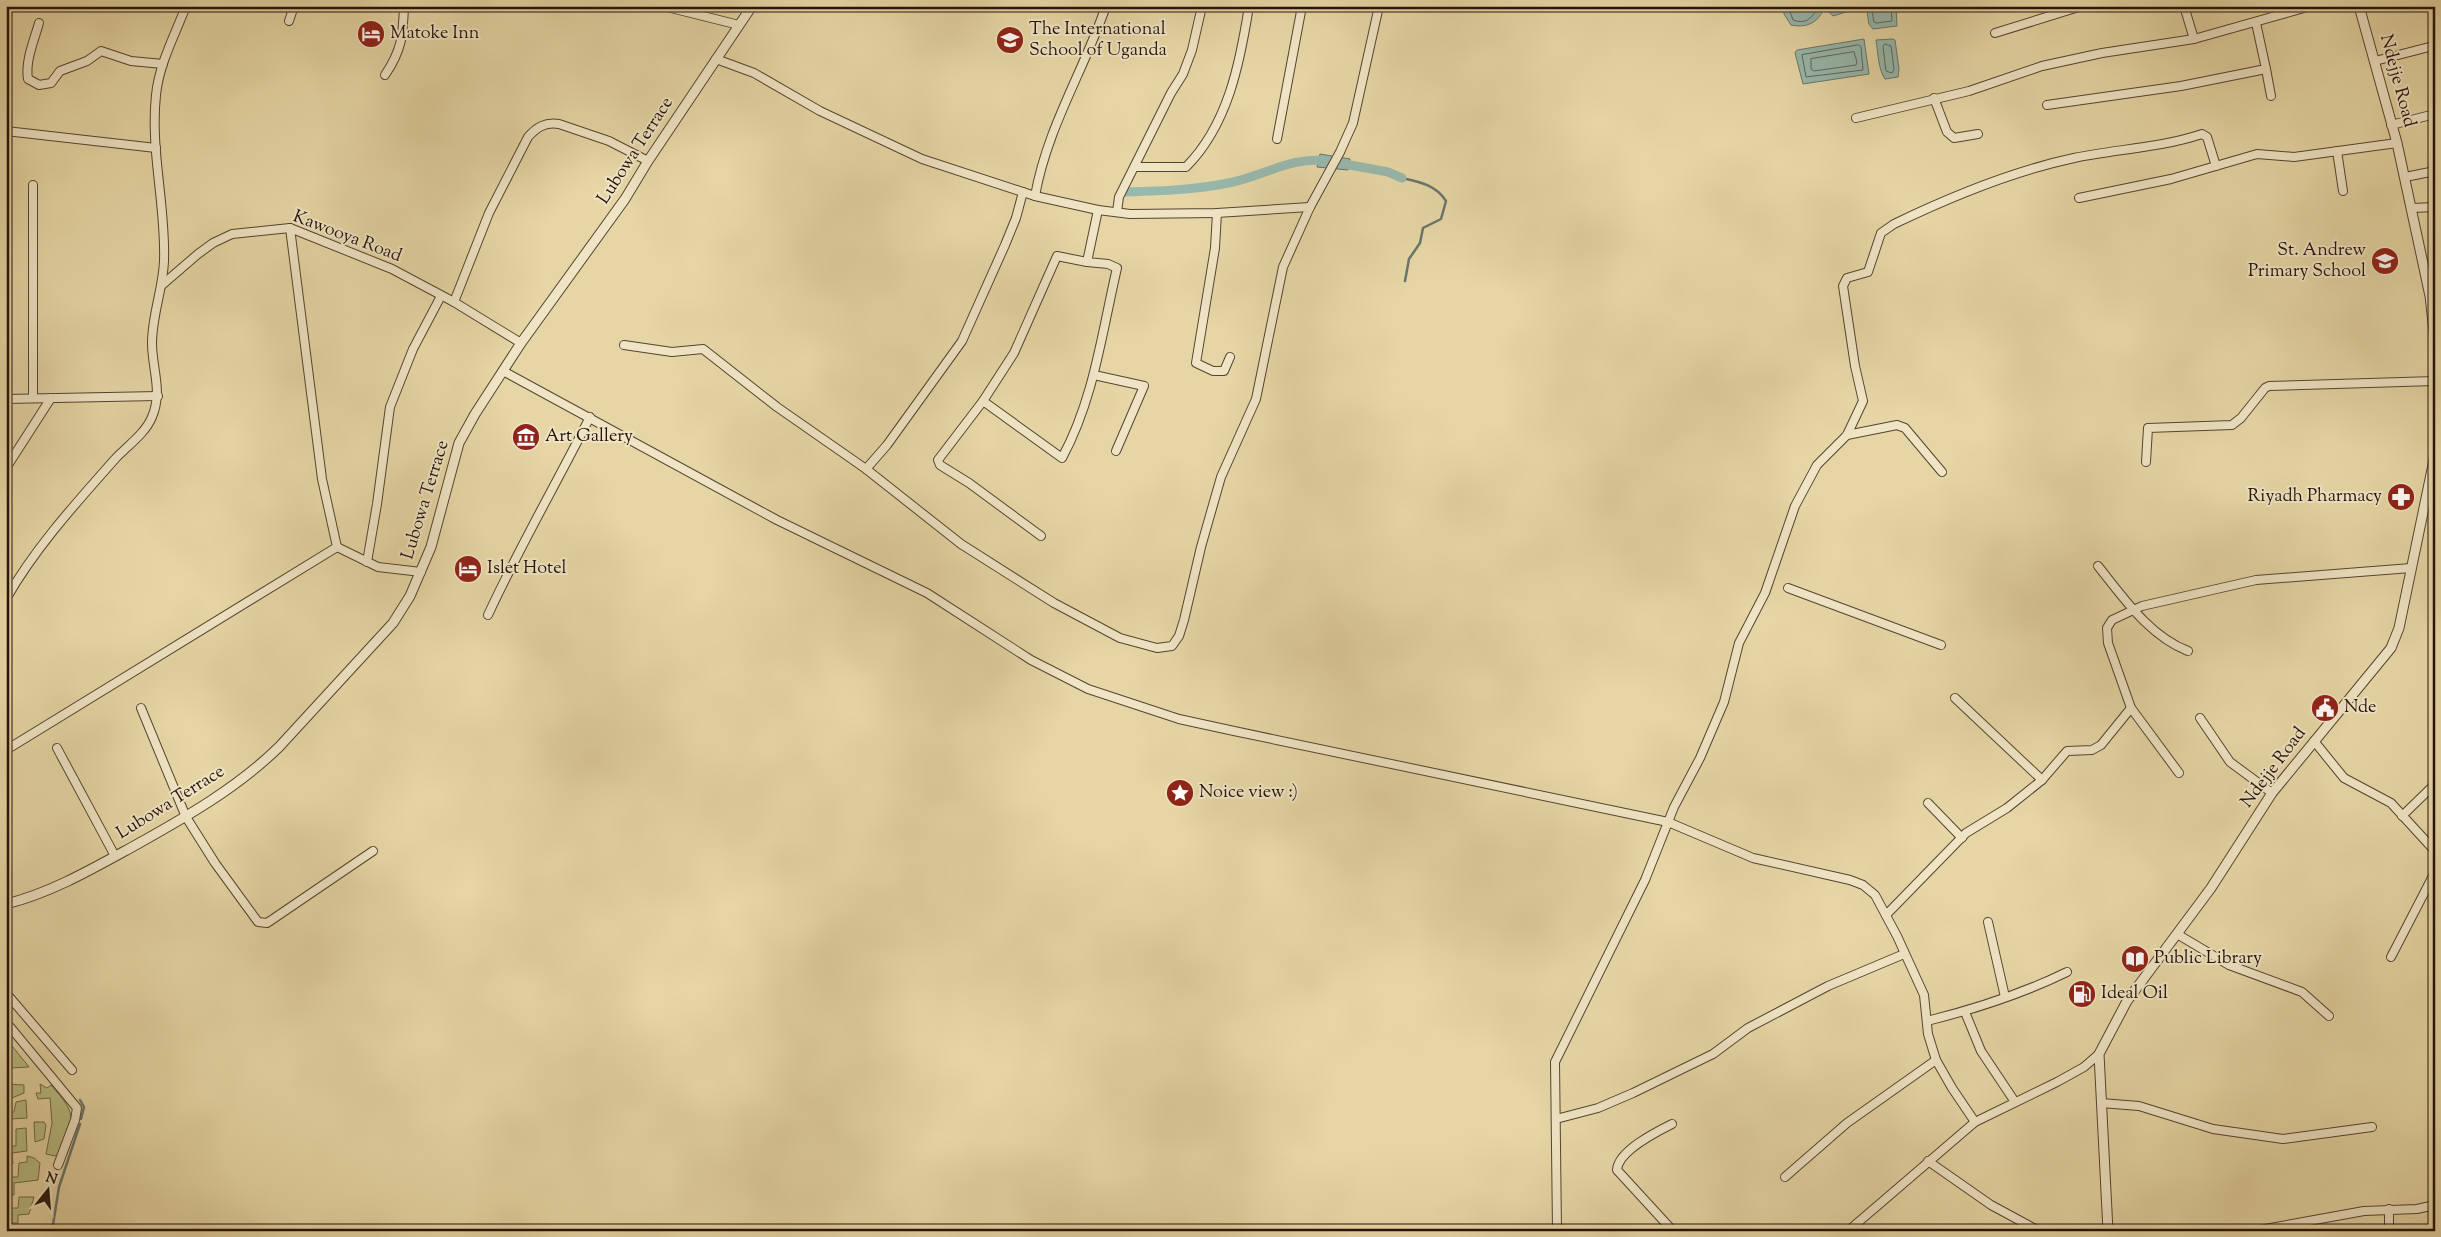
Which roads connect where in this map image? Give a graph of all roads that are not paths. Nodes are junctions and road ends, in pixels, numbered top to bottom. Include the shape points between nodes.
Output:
1 (186, 6) edge
2 (294, 6) edge
3 (404, 6) edge
4 (663, 6) edge
5 (752, 6) edge
6 (1106, 6) edge
7 (1202, 6) edge
8 (1249, 6) edge
9 (1302, 6) edge
10 (1380, 6) edge
11 (2082, 6) edge
12 (2184, 6) edge
13 (2311, 6) edge
14 (2359, 6) edge
15 (289, 21) dead end
16 (2256, 23) junction
17 (39, 24) dead end
18 (739, 25) junction
19 (1995, 33) dead end
20 (2194, 39) junction
21 (2433, 46) dead end
22 (716, 59) junction
23 (2375, 62) junction
24 (163, 64) junction
25 (2266, 68) junction
26 (385, 74) dead end
27 (2271, 96) dead end
28 (1934, 98) junction
29 (2047, 105) dead end
30 (2435, 114) edge
31 (1856, 118) dead end
32 (2391, 125) junction
33 (6, 131) edge
34 (1978, 134) dead end
35 (1278, 139) dead end
36 (2397, 144) junction
37 (156, 148) junction
38 (2337, 151) junction
39 (648, 161) junction
40 (2216, 166) junction
41 (1136, 167) junction
42 (2435, 170) edge
43 (2405, 177) junction
44 (33, 185) dead end
45 (2343, 191) dead end
46 (1023, 192) junction
47 (1035, 196) junction
48 (2079, 198) dead end
49 (1310, 207) junction
50 (2435, 207) edge
51 (2412, 208) junction
52 (1098, 210) junction
53 (1117, 212) junction
54 (1217, 213) junction
55 (290, 228) junction
56 (1087, 262) junction
57 (2430, 273) edge
58 (162, 286) junction
59 (441, 296) junction
60 (454, 302) junction
61 (2435, 341) edge
62 (521, 343) junction
63 (624, 346) dead end
64 (1230, 357) dead end
65 (503, 371) junction
66 (1094, 374) junction
67 (2435, 381) edge
68 (158, 396) junction
69 (33, 398) junction
70 (51, 398) junction
71 (6, 399) edge
72 (983, 401) junction
73 (590, 417) junction
74 (1847, 435) junction
75 (1116, 451) dead end
76 (2435, 455) edge
77 (2146, 462) dead end
78 (6, 468) edge
79 (866, 469) junction
80 (1942, 472) dead end
81 (1041, 536) dead end
82 (337, 547) junction
83 (366, 562) junction
84 (2098, 566) dead end
85 (2411, 568) junction
86 (422, 572) junction
87 (1788, 588) dead end
88 (6, 599) edge
89 (2133, 609) junction
90 (488, 615) dead end
91 (1941, 645) dead end
92 (2188, 651) dead end
93 (1954, 698) dead end
94 (141, 708) dead end
95 (2131, 708) junction
96 (2200, 718) dead end
97 (2314, 741) junction
98 (56, 748) dead end
99 (6, 750) edge
100 (2179, 772) dead end
101 (2042, 780) junction
102 (2435, 784) edge
103 (2272, 793) junction
104 (1928, 803) dead end
105 (2402, 816) junction
106 (186, 817) junction
107 (1668, 822) junction
108 (1962, 838) junction
109 (373, 851) dead end
110 (2435, 851) edge
111 (115, 856) junction
112 (2435, 872) edge
113 (6, 904) edge
114 (1886, 915) junction
115 (1988, 922) dead end
116 (2177, 934) junction
117 (1904, 954) junction
118 (2391, 957) dead end
119 (2067, 972) dead end
120 (6, 993) edge
121 (2006, 997) junction
122 (1965, 1012) junction
123 (2329, 1016) dead end
124 (1927, 1021) junction
125 (6, 1022) edge
126 (2099, 1054) junction
127 (1936, 1060) junction
128 (72, 1070) dead end
129 (2016, 1102) junction
130 (2101, 1103) junction
131 (1556, 1119) junction
132 (1974, 1122) junction
133 (1672, 1124) dead end
134 (2372, 1127) dead end
135 (1928, 1161) junction
136 (58, 1165) dead end
137 (1785, 1176) dead end
138 (2435, 1205) edge
139 (2389, 1209) junction
140 (2108, 1230) edge
141 (1557, 1231) edge
142 (1673, 1231) edge
143 (1848, 1231) edge
144 (2039, 1231) edge
145 (2121, 1231) edge
146 (2254, 1231) edge
147 (2389, 1231) edge

1 - 24 street
2 - 15 street
3 - 26 street via 400,51
4 - 18 street
5 - 18 street, Lubowa Terrace
6 - 47 street via 1055,125
7 - 41 street via 1184,74 1171,93
8 - 41 street via 1229,98 1201,152 1186,167
9 - 35 street
10 - 49 street via 1353,123
11 - 19 street
12 - 20 street
13 - 16 street
14 - 23 street, Ndejje Road
16 - 20 street
16 - 25 street
17 - 24 street via 27,73 28,80 39,85 52,83 60,71 86,62 101,51 131,61
18 - 22 street, Lubowa Terrace
20 - 28 street via 2042,66 1970,91
21 - 23 street
22 - 39 street, Lubowa Terrace
22 - 46 street via 754,73 820,111 922,159
23 - 32 street, Ndejje Road
24 - 37 street via 156,96
25 - 27 street
25 - 29 street via 2181,86
28 - 31 street
28 - 34 street via 1947,132 1954,138
30 - 32 street
32 - 36 street, Ndejje Road
33 - 37 street
36 - 38 street
36 - 43 street, Ndejje Road
37 - 58 street via 163,232
38 - 40 street via 2287,157 2257,154
38 - 45 street
39 - 60 street via 608,141 559,124 541,125 534,130 489,213
39 - 62 street, Lubowa Terrace via 593,246
40 - 48 street
40 - 74 street via 2205,134 2162,145 2077,157 2006,178 1903,219 1885,230 1879,238 1868,272 1847,278 1843,286 1863,401
41 - 53 street via 1119,197
42 - 43 street
43 - 51 street, Ndejje Road
44 - 69 street
46 - 47 street
46 - 79 street via 1002,254 962,341
47 - 52 street
49 - 54 street
49 - 79 street via 1283,267 1256,399 1221,477 1184,620 1172,646 1157,648 1120,638 1089,623 961,544
50 - 51 street
51 - 57 street, Ndejje Road
52 - 53 street
52 - 56 street
53 - 54 street
54 - 64 street via 1215,248 1196,363 1213,371 1224,371
55 - 58 street, Kawooya Road via 232,234 198,254
55 - 59 street, Kawooya Road via 392,269
55 - 82 street via 322,479
56 - 66 street via 1117,268
56 - 72 street via 1057,256 1014,353
57 - 61 street, Ndejje Road
58 - 68 street via 152,344
59 - 60 street, Kawooya Road
59 - 83 street via 413,349 390,406
60 - 62 street, Kawooya Road
62 - 65 street, Lubowa Terrace
63 - 79 street via 672,352 703,349
65 - 73 street
65 - 86 street, Lubowa Terrace via 459,443
66 - 72 street via 1077,431 1062,458
66 - 75 street via 1144,386
67 - 77 street via 2273,385 2265,388 2232,425 2148,428
68 - 70 street
68 - 88 street via 148,425 24,567
69 - 70 street
69 - 71 street
70 - 78 street
72 - 81 street via 938,460 940,465
73 - 90 street
73 - 107 street via 777,520 927,593 1031,660 1088,689 1179,719
74 - 80 street via 1897,425 1905,428
74 - 107 street via 1817,465 1795,506 1764,593 1739,643 1724,702
76 - 85 street, Ndejje Road
82 - 83 street
82 - 99 street
83 - 86 street via 378,567
84 - 89 street
85 - 89 street via 2256,580
85 - 97 street, Ndejje Road via 2399,628 2391,648
86 - 106 street, Lubowa Terrace via 393,623 279,747 252,771
87 - 91 street
89 - 92 street via 2167,641
89 - 95 street via 2112,620 2107,634
93 - 101 street
94 - 106 street
95 - 100 street
95 - 101 street via 2101,744 2092,750 2067,751
96 - 103 street via 2230,762
97 - 103 street, Ndejje Road
97 - 105 street via 2344,778 2389,801
98 - 111 street
101 - 108 street
102 - 105 street
103 - 116 street, Ndejje Road
104 - 108 street
105 - 110 street
106 - 109 street via 215,863 258,922 263,923 274,919
106 - 111 street, Lubowa Terrace
107 - 114 street via 1753,858 1863,885 1875,895
107 - 131 street via 1645,880 1555,1062
108 - 114 street
111 - 113 street, Lubowa Terrace via 30,898
112 - 118 street
114 - 117 street
115 - 121 street
116 - 123 street via 2230,965 2302,992
116 - 126 street, Ndejje Road via 2127,1001
117 - 124 street via 1924,995
117 - 131 street via 1828,986 1748,1028 1713,1054 1660,1080 1598,1108
119 - 121 street
120 - 128 street
121 - 122 street
122 - 124 street
122 - 129 street via 1981,1050
124 - 127 street
125 - 136 street via 77,1108
126 - 129 street via 2077,1071
126 - 130 street
127 - 132 street
127 - 137 street via 1847,1123
129 - 132 street
130 - 134 street via 2139,1106 2213,1129 2283,1138
130 - 140 street
131 - 141 street
132 - 135 street
133 - 142 street via 1637,1145 1618,1164 1617,1170
135 - 143 street
135 - 144 street via 1991,1205
138 - 139 street via 2418,1209
139 - 146 street
139 - 147 street
140 - 145 street

